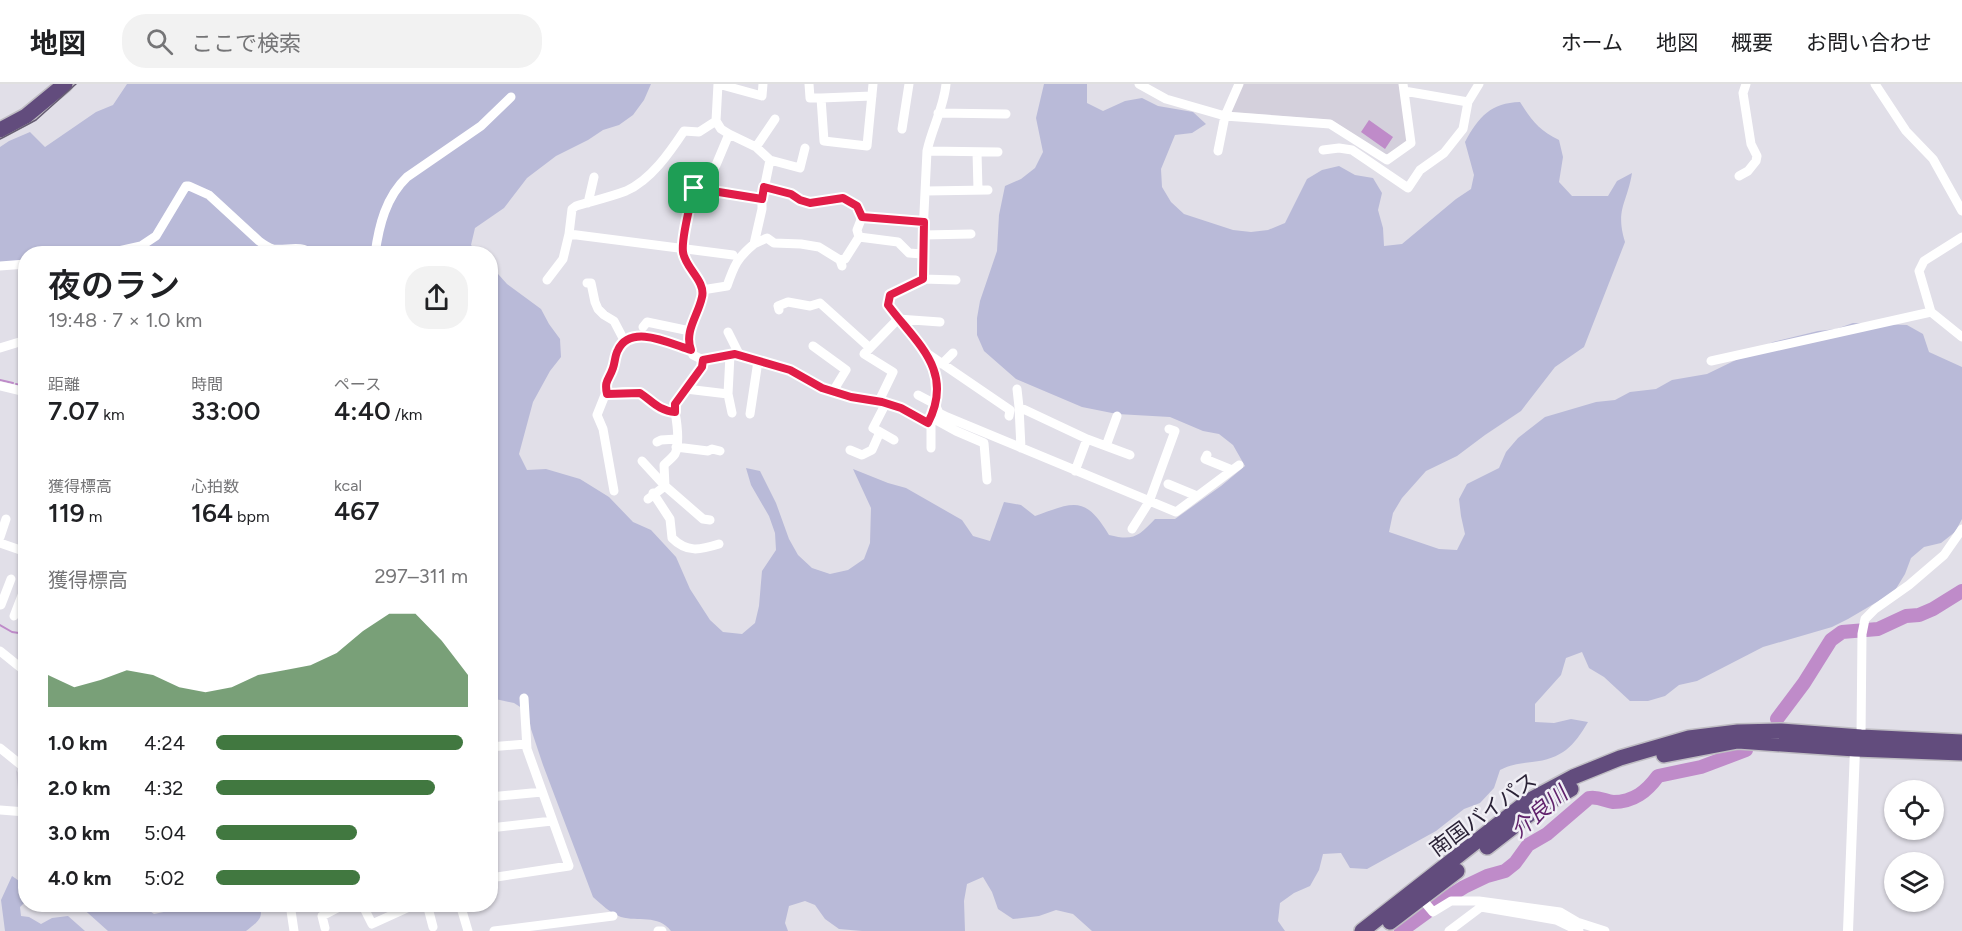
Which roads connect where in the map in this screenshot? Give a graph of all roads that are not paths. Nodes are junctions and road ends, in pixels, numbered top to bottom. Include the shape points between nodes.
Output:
1 (65, 84) edge
2 (718, 84) edge
3 (763, 84) edge
4 (809, 84) edge
5 (873, 84) edge
6 (909, 84) edge
7 (946, 84) edge
8 (1139, 84) edge
9 (1239, 84) edge
10 (1479, 84) edge
11 (1746, 84) edge
12 (1875, 84) edge
13 (1403, 88) edge
14 (872, 96) junction
15 (511, 97) dead end
16 (821, 98) junction
17 (1468, 102) junction
18 (939, 113) junction
19 (1006, 114) dead end
20 (1225, 116) junction
21 (775, 119) dead end
22 (716, 121) junction
23 (902, 129) dead end
24 (0, 130) edge
25 (729, 135) junction
26 (756, 147) junction
27 (805, 148) dead end
28 (1323, 150) dead end
29 (927, 151) junction
30 (1218, 151) dead end
31 (977, 152) junction
32 (998, 152) dead end
33 (770, 160) junction
34 (1739, 176) dead end
35 (594, 177) dead end
36 (764, 187) junction
37 (694, 188) junction
38 (978, 190) junction
39 (988, 190) dead end
40 (927, 191) junction
41 (762, 199) junction
42 (588, 202) junction
43 (1962, 211) edge
44 (862, 217) junction
45 (924, 222) junction
46 (569, 234) junction
47 (971, 234) dead end
48 (924, 235) junction
49 (859, 237) junction
50 (1962, 237) edge
51 (753, 244) junction
52 (141, 246) edge
53 (267, 246) edge
54 (376, 246) edge
55 (682, 250) junction
56 (922, 254) junction
57 (733, 255) dead end
58 (18, 265) edge
59 (0, 266) edge
60 (923, 279) junction
61 (547, 280) dead end
62 (956, 280) dead end
63 (587, 284) dead end
64 (880, 288) dead end
65 (702, 290) junction
66 (890, 295) junction
67 (779, 310) dead end
68 (1931, 312) junction
69 (898, 319) junction
70 (940, 322) dead end
71 (643, 327) dead end
72 (690, 331) junction
73 (728, 332) dead end
74 (1962, 337) edge
75 (18, 342) edge
76 (625, 342) junction
77 (813, 346) dead end
78 (0, 348) edge
79 (870, 348) junction
80 (691, 350) junction
81 (952, 353) dead end
82 (928, 354) junction
83 (735, 355) junction
84 (703, 360) junction
85 (758, 361) junction
86 (1711, 361) dead end
87 (942, 364) junction
88 (0, 386) edge
89 (686, 389) junction
90 (1017, 389) dead end
91 (18, 390) edge
92 (607, 394) junction
93 (728, 394) junction
94 (842, 395) junction
95 (918, 395) dead end
96 (883, 402) junction
97 (1018, 407) junction
98 (937, 408) junction
99 (675, 412) junction
100 (732, 413) dead end
101 (750, 414) dead end
102 (1009, 416) dead end
103 (1117, 417) dead end
104 (930, 423) junction
105 (1169, 429) dead end
106 (956, 431) junction
107 (880, 432) junction
108 (1086, 439) junction
109 (894, 440) dead end
110 (657, 442) dead end
111 (676, 443) junction
112 (1106, 446) junction
113 (931, 448) dead end
114 (1021, 448) junction
115 (850, 450) dead end
116 (720, 451) dead end
117 (1130, 455) dead end
118 (1207, 455) dead end
119 (642, 461) dead end
120 (1075, 471) junction
121 (987, 480) dead end
122 (1168, 484) dead end
123 (665, 486) junction
124 (614, 491) dead end
125 (1197, 496) junction
126 (1149, 502) junction
127 (6, 519) dead end
128 (710, 520) dead end
129 (1132, 529) dead end
130 (1962, 529) edge
131 (0, 537) edge
132 (0, 543) edge
133 (719, 544) dead end
134 (18, 549) edge
135 (10, 579) dead end
136 (2, 600) edge
137 (18, 602) edge
138 (18, 605) edge
139 (14, 616) dead end
140 (0, 651) edge
141 (18, 666) edge
142 (524, 698) dead end
143 (1962, 742) edge
144 (1858, 743) junction
145 (526, 744) junction
146 (498, 746) edge
147 (0, 748) edge
148 (1962, 753) edge
149 (18, 761) edge
150 (542, 792) junction
151 (498, 796) edge
152 (0, 810) edge
153 (18, 811) edge
154 (552, 821) junction
155 (498, 827) edge
156 (498, 877) edge
157 (1422, 899) junction
158 (291, 912) edge
159 (330, 912) edge
160 (367, 912) edge
161 (398, 912) edge
162 (429, 912) edge
163 (462, 912) edge
164 (613, 916) dead end
165 (433, 927) dead end
166 (325, 928) dead end
167 (294, 931) edge
168 (468, 931) edge
169 (494, 931) edge
170 (1362, 931) edge
171 (1379, 931) edge
172 (1449, 931) edge
173 (1579, 931) edge
174 (1605, 931) edge
175 (1848, 931) edge

1 - 24 highway via 26,116
2 - 3 street via 762,96
2 - 22 street
4 - 16 street via 810,98
5 - 14 street
6 - 23 street
7 - 18 street
8 - 20 street via 1166,99
9 - 20 street
10 - 17 street
11 - 34 street via 1743,93 1751,144 1757,156 1748,171
12 - 43 street via 1906,131 1933,159
13 - 17 street
13 - 20 street via 1411,143 1388,160 1330,124
14 - 16 street
14 - 16 street via 867,146 824,141
15 - 54 street via 481,126 396,188 378,231
17 - 28 street via 1463,129 1444,153 1420,170 1407,189 1352,150
18 - 19 street
18 - 29 street
20 - 30 street
21 - 26 street
22 - 25 street
22 - 42 street via 699,132 684,131 648,175 633,187
25 - 26 street
25 - 37 street via 716,165 696,176
26 - 33 street
27 - 33 street via 800,168
29 - 31 street
29 - 40 street
31 - 32 street
31 - 38 street
33 - 36 street
35 - 42 street
36 - 41 street
36 - 44 street via 810,203 843,198 857,206
37 - 41 street
37 - 55 street
38 - 39 street
38 - 40 street
40 - 45 street
41 - 51 street
42 - 46 street via 572,209
44 - 45 street
44 - 49 street via 857,230
45 - 48 street
46 - 55 street
46 - 61 street via 563,259
47 - 48 street
48 - 56 street
49 - 51 street via 841,263 819,247 774,243 767,238
49 - 56 street via 898,242 909,253
50 - 68 street via 1924,261 1920,271
51 - 65 street via 733,266 727,286
52 - 53 street via 156,236 186,186 209,195
55 - 57 street
55 - 65 street
56 - 60 street
58 - 59 street
60 - 62 street
60 - 66 street
63 - 76 street via 591,283 598,309 615,321
64 - 66 street
65 - 72 street
66 - 69 street via 888,305
67 - 79 street via 778,306 788,303 820,303
68 - 74 street
68 - 86 street
69 - 70 street
69 - 79 street
69 - 82 street
71 - 72 street via 647,322
72 - 80 street
73 - 83 street
75 - 78 street
76 - 80 street via 642,336
76 - 92 street via 619,347 605,384
77 - 94 street via 846,370 835,388
79 - 96 street via 864,354 893,372
80 - 84 street
81 - 87 street
82 - 87 street
82 - 98 street via 935,372
83 - 84 street
83 - 85 street
83 - 93 street
84 - 89 street
85 - 94 street via 790,370
85 - 101 street
87 - 102 street via 1010,411
88 - 91 street
89 - 93 street
89 - 99 street via 675,404
90 - 97 street
92 - 99 street via 640,393 657,407
92 - 124 street via 597,415
93 - 100 street
94 - 96 street
95 - 98 street
96 - 104 street
96 - 107 street via 873,428
97 - 108 street
97 - 114 street
98 - 104 street
98 - 106 street via 936,420
98 - 114 street
99 - 111 street
103 - 112 street
104 - 106 street
104 - 113 street
105 - 126 street via 1175,431
106 - 121 street via 984,443
107 - 109 street
107 - 115 street via 872,450 862,455
108 - 112 street
108 - 120 street
110 - 111 street
111 - 116 street
111 - 123 street via 674,455 664,465
112 - 117 street
114 - 120 street
118 - 125 street via 1205,459 1235,468
119 - 123 street
120 - 126 street
122 - 125 street
123 - 128 street via 703,519
123 - 133 street via 650,496 670,519 672,538 679,545 696,550
125 - 126 street via 1176,512
126 - 129 street
127 - 131 street
130 - 144 street via 1944,555 1865,619
132 - 134 street
135 - 136 street
136 - 137 street
138 - 139 street
140 - 141 street
142 - 145 street
143 - 144 highway, 南国バイパス
144 - 148 highway, 南国バイパス
144 - 157 highway, 南国バイパス via 1738,741 1691,748 1623,768 1578,786 1535,810
144 - 170 highway, 南国バイパス via 1781,731 1738,732 1689,738 1620,758 1528,801
144 - 175 street
145 - 146 street
145 - 150 street
147 - 149 street
150 - 151 street
150 - 154 street
152 - 153 street
154 - 155 street
154 - 156 street via 569,866
157 - 171 highway, 南国バイパス
157 - 174 street via 1433,912 1451,901 1479,901 1560,912
158 - 167 street
159 - 166 street via 322,916
160 - 161 street via 372,924
162 - 165 street
163 - 168 street
164 - 169 street
172 - 173 street via 1481,907 1556,920

